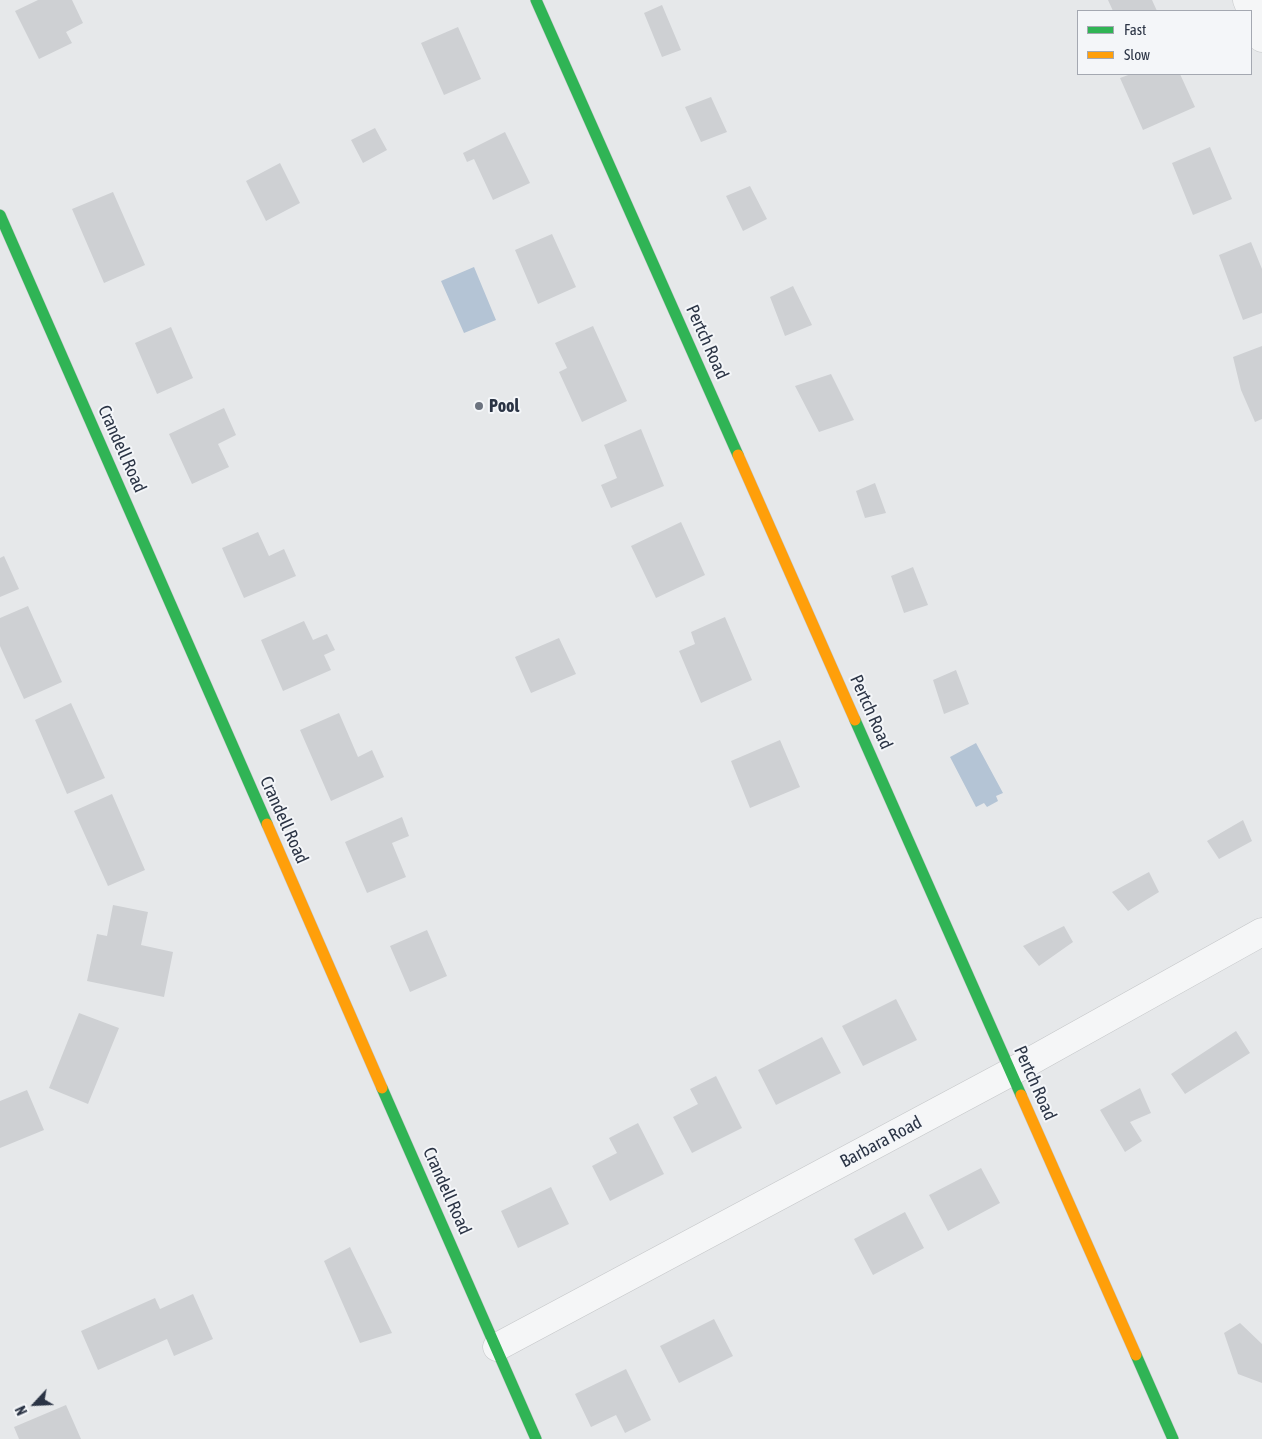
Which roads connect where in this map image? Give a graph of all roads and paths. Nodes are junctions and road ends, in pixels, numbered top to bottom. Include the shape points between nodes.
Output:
1 (536, 0) edge
2 (1252, 14) edge
3 (1262, 38) edge
4 (0, 215) edge
5 (1262, 932) edge
6 (1011, 1072) junction
7 (497, 1347) junction
8 (536, 1439) edge
9 (1173, 1439) edge

1 - 6 street, Pertch Road
2 - 3 street
4 - 7 street, Crandell Road
5 - 6 street, Barbara Road
6 - 7 street, Barbara Road
6 - 9 street, Pertch Road
7 - 8 street, Crandell Road

